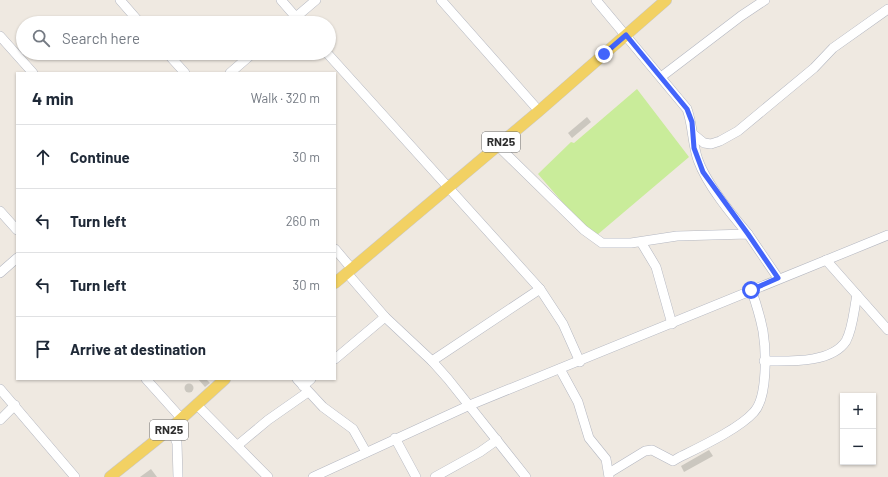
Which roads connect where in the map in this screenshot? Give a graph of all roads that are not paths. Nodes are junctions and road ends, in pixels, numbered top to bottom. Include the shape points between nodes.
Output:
1 (120, 0) edge
2 (280, 0) edge
3 (316, 0) edge
4 (441, 0) edge
5 (596, 0) edge
6 (666, 0) edge
7 (765, 0) edge
8 (888, 9) edge
9 (134, 16) edge
10 (291, 16) edge
11 (300, 16) edge
12 (626, 35) junction
13 (0, 36) edge
14 (16, 54) edge
15 (21, 60) edge
16 (173, 60) edge
17 (245, 60) edge
18 (334, 60) edge
19 (32, 72) edge
20 (184, 72) edge
21 (231, 72) edge
22 (661, 77) junction
23 (539, 111) junction
24 (693, 134) junction
25 (497, 145) junction
26 (446, 187) junction
27 (0, 210) edge
28 (16, 229) edge
29 (748, 234) junction
30 (888, 235) edge
31 (641, 242) junction
32 (336, 250) edge
33 (16, 259) edge
34 (826, 260) junction
35 (350, 271) junction
36 (0, 272) edge
37 (778, 278) junction
38 (336, 282) edge
39 (540, 289) junction
40 (751, 290) junction
41 (857, 295) junction
42 (385, 317) junction
43 (672, 324) junction
44 (888, 330) edge
45 (336, 358) edge
46 (432, 361) junction
47 (764, 361) junction
48 (580, 362) junction
49 (560, 369) junction
50 (147, 380) edge
51 (224, 380) edge
52 (303, 386) edge
53 (0, 389) edge
54 (15, 405) junction
55 (197, 405) junction
56 (470, 405) junction
57 (181, 418) junction
58 (0, 420) edge
59 (171, 428) junction
60 (395, 438) junction
61 (497, 440) junction
62 (238, 445) junction
63 (366, 452) junction
64 (609, 475) edge
65 (75, 477) edge
66 (110, 477) edge
67 (178, 477) edge
68 (268, 477) edge
69 (313, 477) edge
70 (416, 477) edge
71 (435, 477) edge
72 (526, 477) edge

1 - 9 street
2 - 10 street
3 - 11 street
4 - 23 street
5 - 12 street
6 - 12 main road, RN25
7 - 22 street
8 - 24 street via 833,48 814,68 738,131 711,144 704,143
12 - 22 street
12 - 23 main road, RN25
13 - 14 street
15 - 19 street
16 - 20 street
17 - 21 street
18 - 26 street
22 - 24 street via 687,109
23 - 25 main road, RN25
24 - 29 street via 703,172
25 - 26 main road, RN25
25 - 31 street via 584,230 602,243
26 - 35 main road, RN25
26 - 39 street via 480,220 498,244
27 - 28 street
29 - 31 street via 677,236
29 - 37 street
30 - 34 street
31 - 43 street via 656,267
32 - 35 street
33 - 36 street
34 - 37 street
34 - 41 street
35 - 38 main road, RN25
35 - 42 street
37 - 40 street
39 - 46 street
39 - 48 street via 563,324
40 - 43 street
40 - 47 street via 763,332
41 - 44 street
41 - 47 street via 846,341 836,349 819,358
42 - 45 street
42 - 46 street
43 - 48 street
46 - 56 street
47 - 64 street via 763,394 754,413 673,461 652,450 645,451
48 - 49 street
49 - 56 street
49 - 64 street via 578,402 589,438 606,459
50 - 57 street
51 - 55 main road, RN25
52 - 62 street
52 - 63 street via 323,406 353,429
53 - 54 street
54 - 58 street
54 - 65 street
55 - 57 main road, RN25
55 - 62 street
56 - 60 street
56 - 61 street
57 - 59 main road, RN25
59 - 66 main road, RN25
59 - 67 street via 177,443
60 - 63 street
60 - 70 street
61 - 71 street
61 - 72 street
62 - 68 street
63 - 69 street

